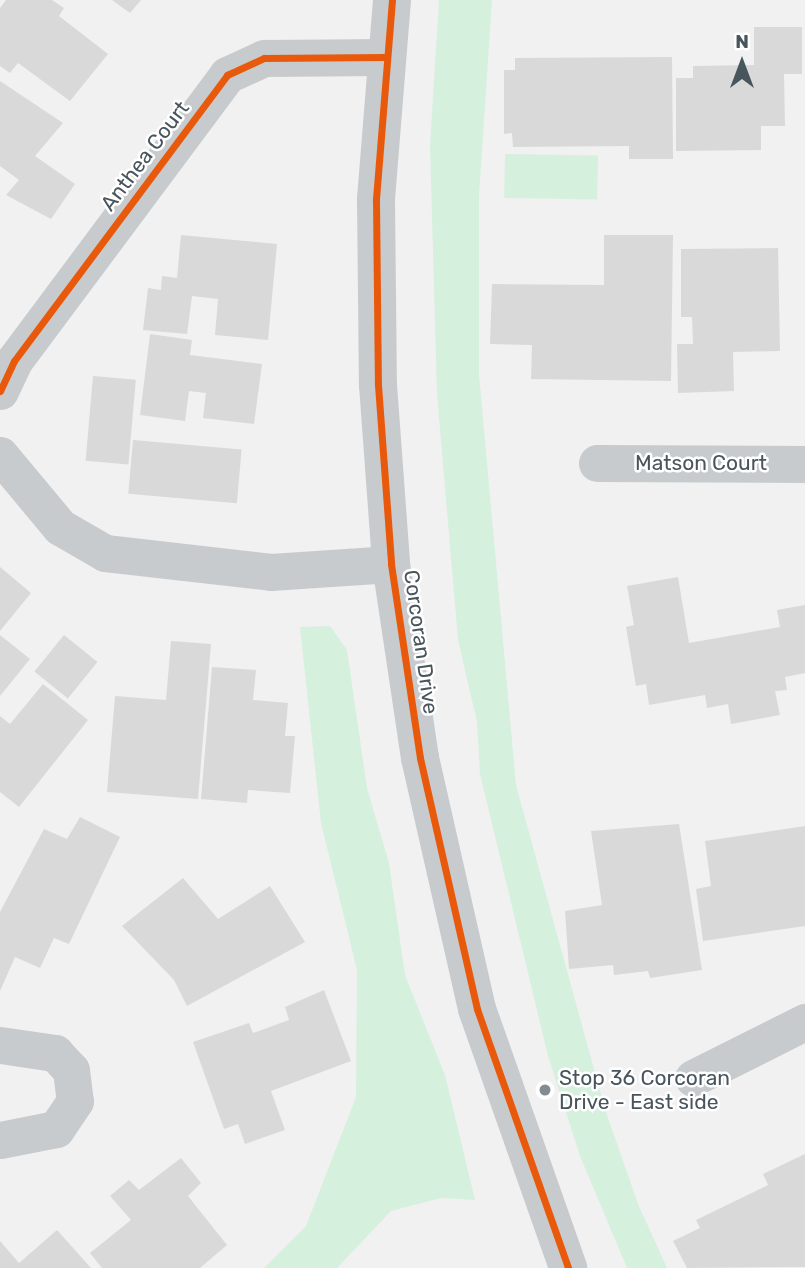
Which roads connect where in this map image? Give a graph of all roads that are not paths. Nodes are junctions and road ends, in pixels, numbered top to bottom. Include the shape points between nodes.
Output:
1 (392, 0) edge
2 (385, 57) junction
3 (0, 391) edge
4 (0, 455) edge
5 (597, 463) dead end
6 (805, 464) edge
7 (391, 564) junction
8 (805, 1022) edge
9 (0, 1045) edge
10 (693, 1078) dead end
11 (0, 1140) edge
12 (555, 1263) edge

1 - 2 street, Corcoran Drive
2 - 3 street, Anthea Court via 264,58 227,75 14,361
2 - 7 street, Corcoran Drive via 376,200 377,385
4 - 7 street via 60,527 105,553 271,572
5 - 6 street, Matson Court
7 - 12 street, Corcoran Drive via 420,758 477,1009
8 - 10 street
9 - 11 street via 55,1054 71,1070 75,1101 57,1129

